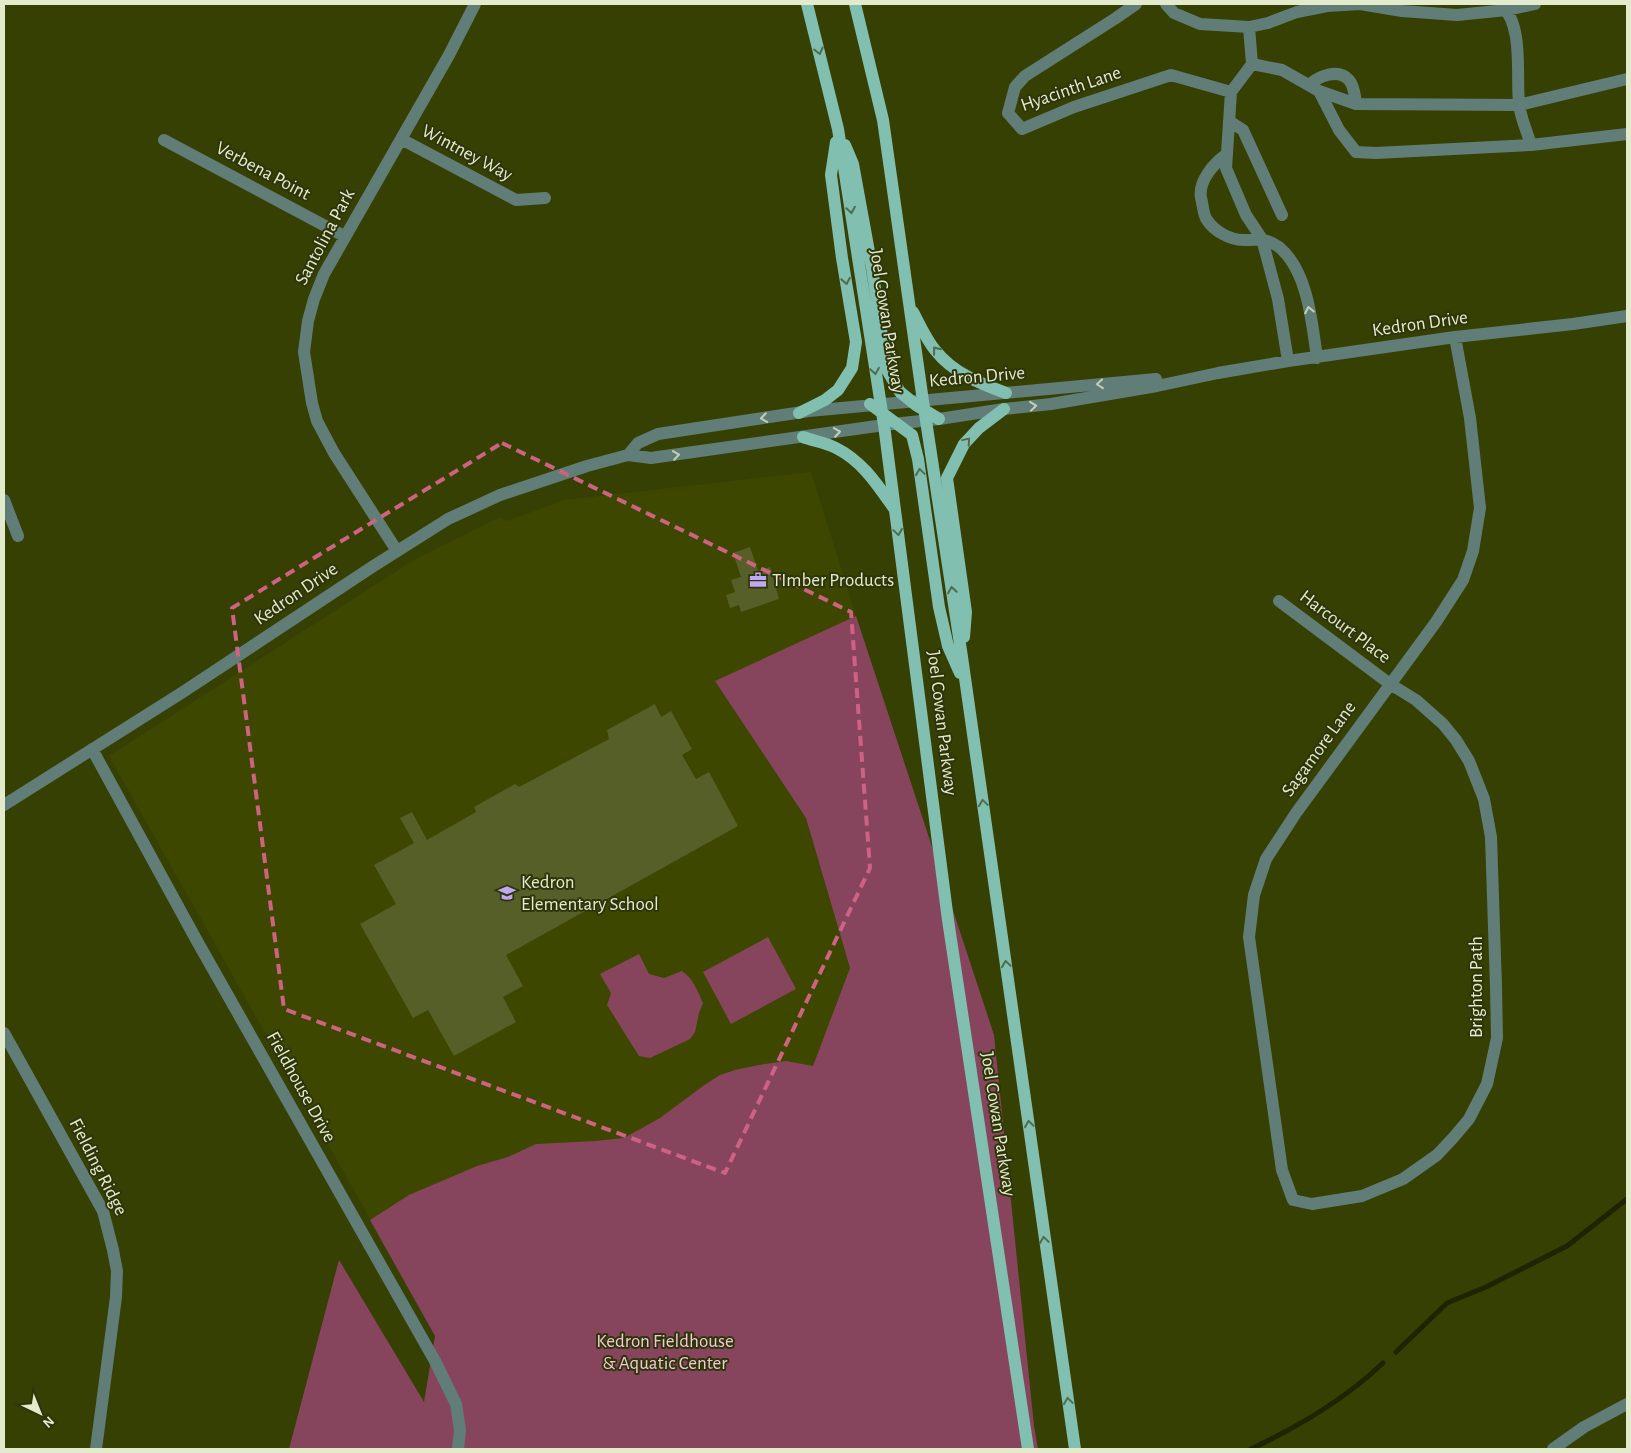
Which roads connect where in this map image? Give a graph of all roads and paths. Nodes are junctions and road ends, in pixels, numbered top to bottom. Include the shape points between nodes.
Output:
1 (475, 4) edge
2 (807, 4) edge
3 (855, 4) edge
4 (1136, 4) edge
5 (1166, 4) edge
6 (1535, 4) edge
7 (1342, 5) edge
8 (1503, 7) edge
9 (1250, 27) junction
10 (1252, 64) junction
11 (1627, 79) edge
12 (1314, 88) junction
13 (1231, 92) junction
14 (1356, 104) junction
15 (1519, 105) junction
16 (1229, 121) junction
17 (838, 129) junction
18 (1627, 134) edge
19 (401, 139) junction
20 (164, 140) dead end
21 (1531, 144) junction
22 (1227, 154) junction
23 (545, 198) dead end
24 (1282, 215) dead end
25 (344, 236) junction
26 (1262, 239) junction
27 (910, 306) junction
28 (1627, 316) edge
29 (1454, 338) junction
30 (1317, 358) junction
31 (1288, 361) junction
32 (1218, 373) junction
33 (1006, 393) junction
34 (1004, 409) junction
35 (925, 410) junction
36 (799, 413) junction
37 (882, 414) junction
38 (803, 437) junction
39 (628, 455) junction
40 (4, 500) edge
41 (895, 510) junction
42 (18, 536) dead end
43 (397, 551) junction
44 (1279, 601) dead end
45 (962, 657) junction
46 (1390, 684) junction
47 (967, 690) junction
48 (92, 749) junction
49 (4, 804) edge
50 (4, 1034) edge
51 (1293, 1200) joint
52 (1627, 1404) edge
53 (96, 1449) edge
54 (458, 1449) edge
55 (1028, 1449) edge
56 (1075, 1449) edge
57 (1553, 1449) edge

1 - 19 street, Santolina Park
2 -> 17 main road, Joel Cowan Parkway
3 - 27 main road, Joel Cowan Parkway via 883,120
4 - 13 street, Hyacinth Lane via 1025,76 1015,87 1008,113 1022,129 1074,107 1171,75
5 - 9 street via 1174,13 1200,24
6 - 8 street
7 - 8 street via 1360,4 1457,15
7 - 9 street via 1296,12
8 - 15 street via 1516,36
9 - 10 street
10 - 12 street via 1282,70
10 - 13 street
11 - 15 street
12 - 14 street
12 - 14 street via 1314,80 1337,74 1349,80
12 - 21 street via 1356,152
13 - 16 street
14 - 15 street
15 - 21 street
16 - 22 street
16 - 24 street via 1243,130
17 - 35 main road via 853,164 887,370 900,392
17 -> 36 main road via 831,175 856,342 852,368 838,390
17 -> 37 main road, Joel Cowan Parkway
18 - 21 street
19 - 23 street, Wintney Way via 516,200
19 - 25 street, Santolina Park
20 - 25 street, Verbena Point
22 - 26 street via 1226,168 1246,215
22 - 26 street via 1209,171 1200,192 1206,220 1223,235 1240,240
25 - 43 street, Santolina Park via 324,274 308,321 304,352 309,393 325,438
30 -> 26 street via 1302,281 1279,248
26 - 31 street via 1278,299
33 -> 27 main road via 954,369 935,350
27 - 35 main road, Joel Cowan Parkway
28 - 29 street, Kedron Drive
29 - 30 street, Kedron Drive
29 - 46 street, Sagamore Lane via 1470,418 1480,508 1473,551 1463,580
30 - 31 street, Kedron Drive
31 - 32 street, Kedron Drive
32 -> 33 street, Kedron Drive
34 -> 32 street, Kedron Drive via 1051,404
33 - 35 street, Kedron Drive
34 - 35 street, Kedron Drive
45 -> 34 main road via 966,612 947,478 964,444
35 - 37 street, Kedron Drive
35 - 37 street, Kedron Drive
45 -> 35 main road, Joel Cowan Parkway
36 - 37 street, Kedron Drive
36 -> 39 street, Kedron Drive via 658,434 638,443
38 -> 37 street, Kedron Drive
37 - 41 main road, Joel Cowan Parkway
47 -> 37 main road via 948,646 912,435
39 -> 38 street, Kedron Drive via 651,458
38 - 41 main road via 835,448 858,462
39 - 43 street, Kedron Drive via 500,495 448,519
40 - 42 street
41 -> 55 main road, Joel Cowan Parkway via 948,920
43 - 48 street, Kedron Drive
44 - 46 street, Harcourt Place
45 - 47 main road, Joel Cowan Parkway
46 - 51 street, Sagamore Lane via 1266,859 1254,895 1249,937 1282,1170
46 - 51 street, Brighton Path via 1416,700 1443,724 1477,778 1484,799 1492,872 1497,1038 1487,1084 1469,1119 1437,1154 1403,1179 1362,1196 1312,1204
56 -> 47 main road, Joel Cowan Parkway
48 - 49 street, Kedron Drive
48 - 54 street, Fieldhouse Drive via 435,1360 456,1404 460,1430
50 - 53 street, Fielding Ridge via 102,1211 112,1244 117,1270 116,1297
52 - 57 street

